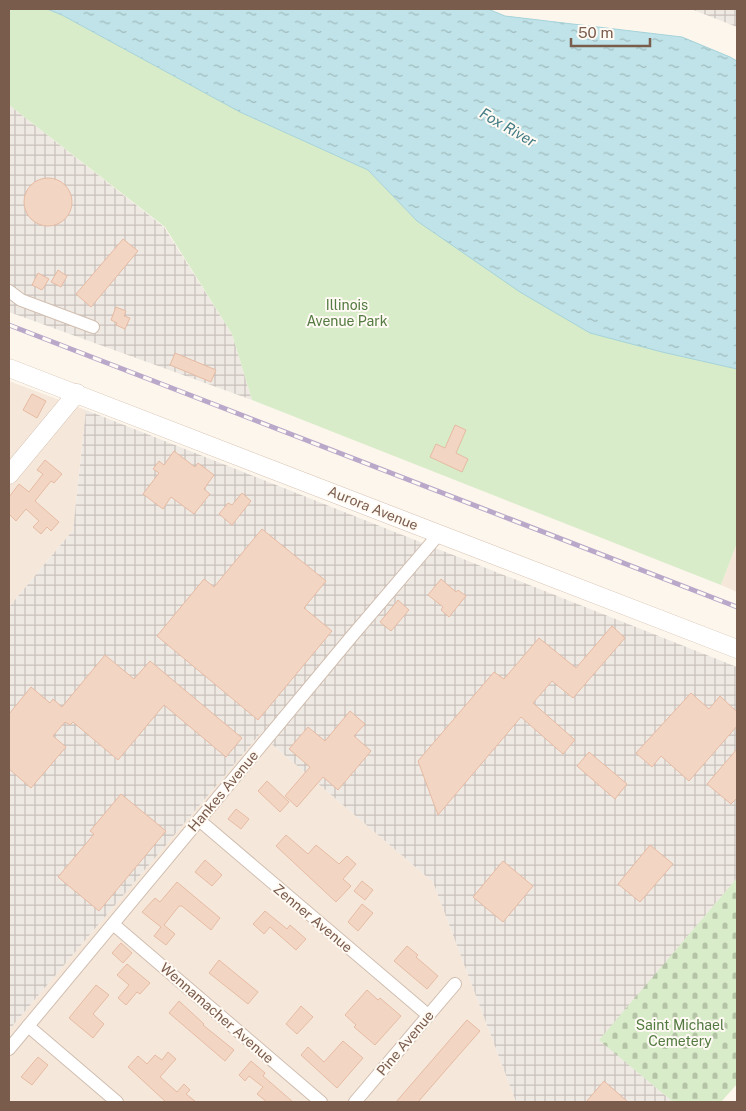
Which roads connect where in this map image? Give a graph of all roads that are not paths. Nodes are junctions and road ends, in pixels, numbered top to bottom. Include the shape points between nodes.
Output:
1 (9, 291) edge
2 (93, 327) dead end
3 (9, 368) edge
4 (77, 393) junction
5 (9, 475) edge
6 (439, 534) junction
7 (737, 649) edge
8 (199, 820) junction
9 (113, 924) junction
10 (454, 984) dead end
11 (428, 1015) junction
12 (28, 1026) junction
13 (9, 1049) edge
14 (117, 1102) edge
15 (321, 1102) edge
16 (355, 1102) edge

1 - 2 street via 21,300
3 - 4 main road, Aurora Avenue
4 - 5 main road
4 - 6 main road, Aurora Avenue
6 - 7 main road, Aurora Avenue
6 - 8 street, Hankes Avenue
8 - 9 street, Hankes Avenue
8 - 11 street, Zenner Avenue
9 - 12 street, Hankes Avenue
9 - 15 street, Wennamacher Avenue
10 - 11 street, Pine Avenue
11 - 16 street, Pine Avenue
12 - 13 street, Hankes Avenue
12 - 14 street

